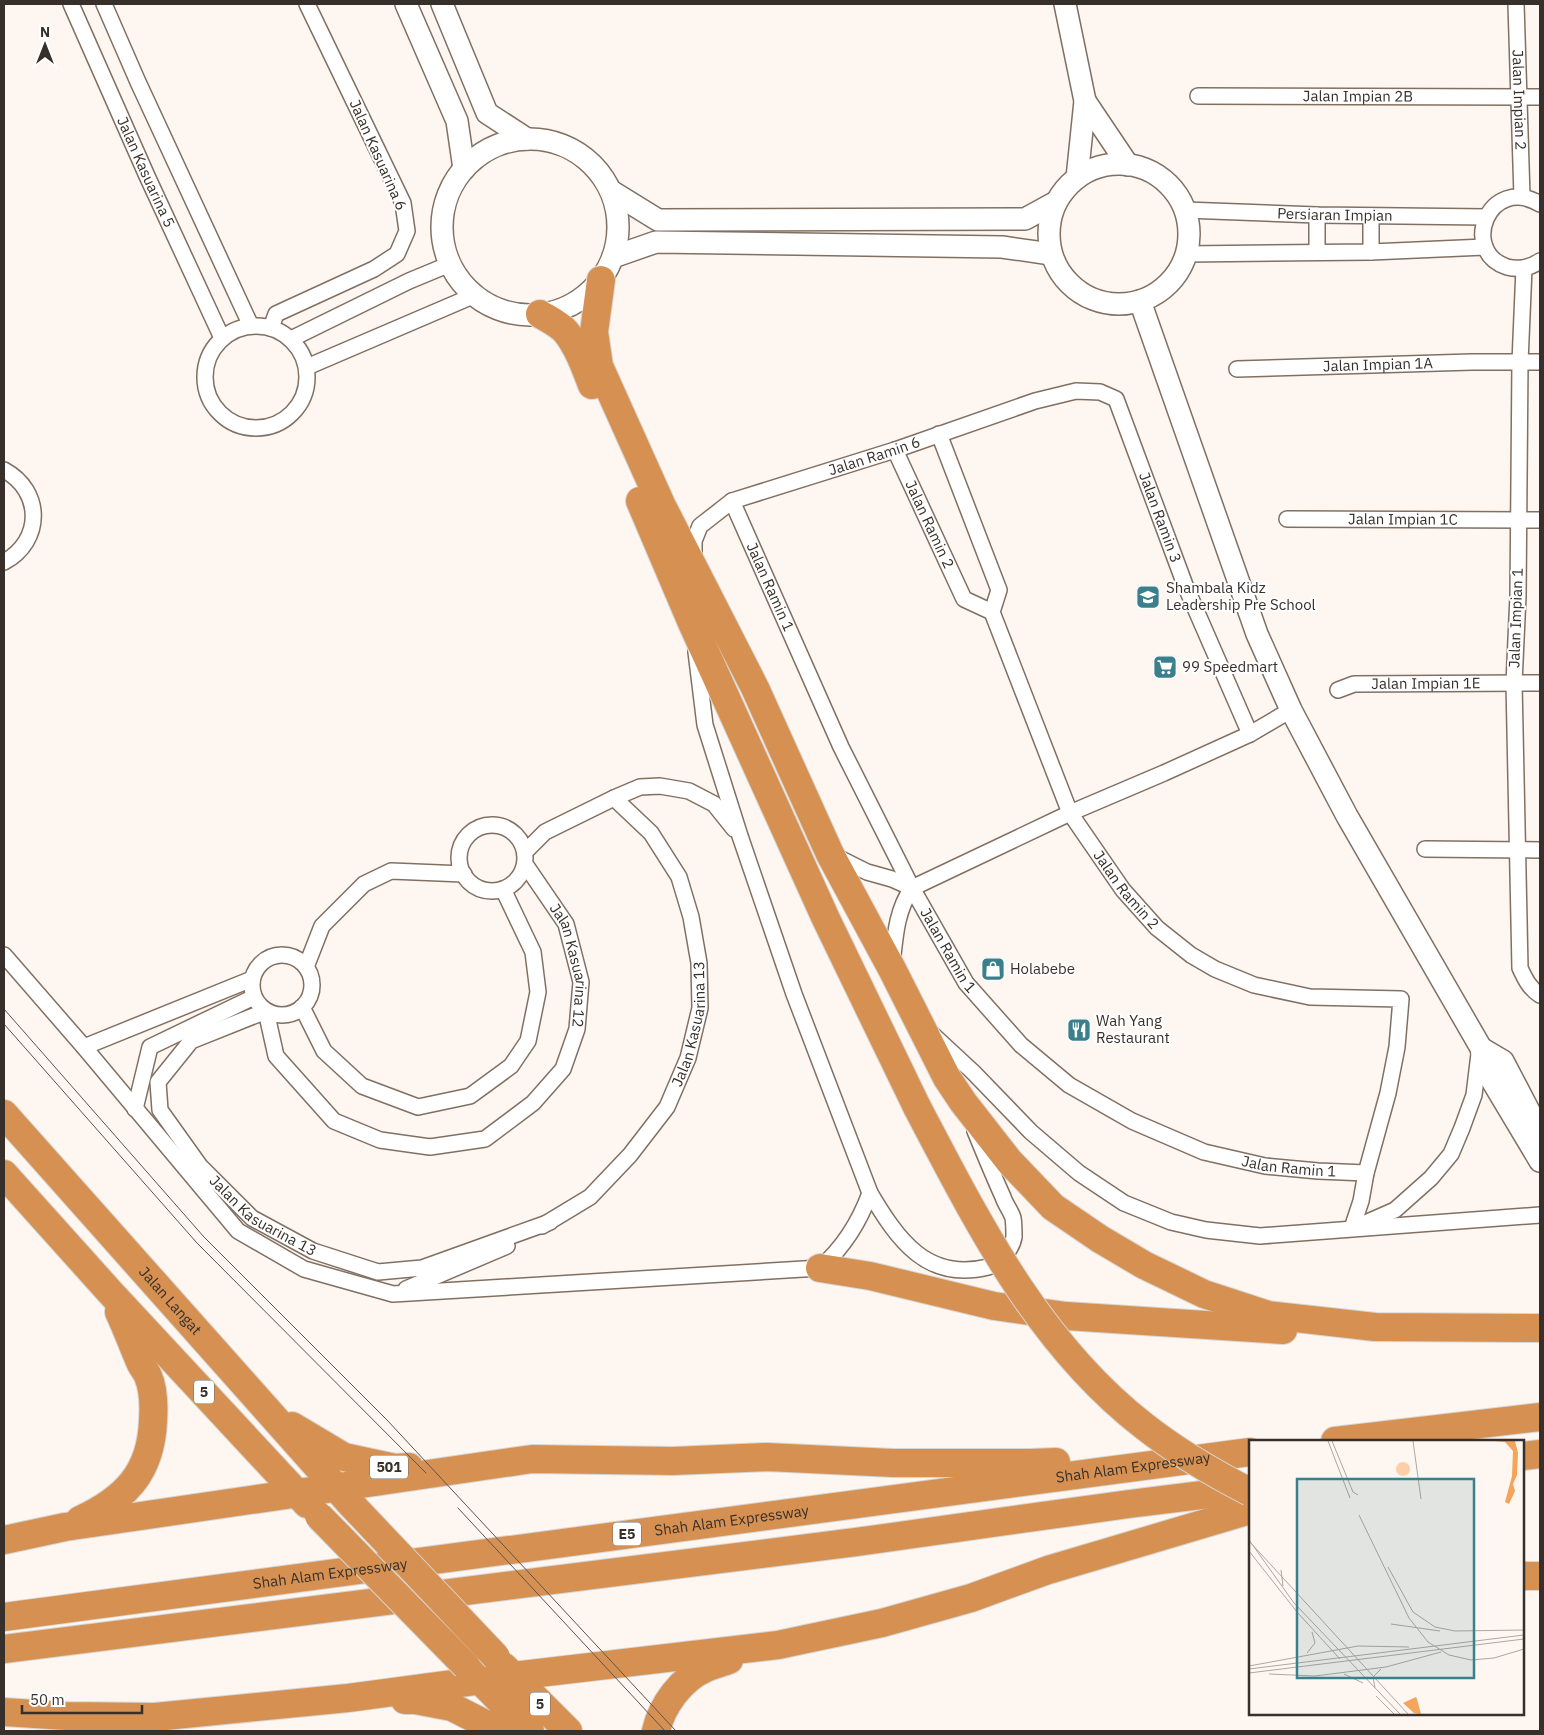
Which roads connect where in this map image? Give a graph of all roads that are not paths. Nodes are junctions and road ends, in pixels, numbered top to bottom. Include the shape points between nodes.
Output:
1 (71, 4) edge
2 (104, 4) edge
3 (307, 4) edge
4 (406, 4) edge
5 (442, 4) edge
6 (1065, 4) edge
7 (1516, 4) edge
8 (1198, 96) dead end
9 (1518, 97) junction
10 (1540, 97) edge
11 (1085, 101) junction
12 (527, 139) junction
13 (1128, 165) junction
14 (464, 169) junction
15 (1077, 178) junction
16 (611, 191) junction
17 (1522, 197) junction
18 (1056, 202) junction
19 (1540, 204) edge
20 (1185, 210) junction
21 (1317, 214) junction
22 (1370, 216) junction
23 (1486, 217) junction
24 (1485, 248) junction
25 (1317, 252) junction
26 (1371, 252) junction
27 (1051, 254) junction
28 (1186, 254) junction
29 (1540, 261) edge
30 (450, 264) junction
31 (1524, 268) junction
32 (607, 269) junction
33 (475, 295) junction
34 (1140, 301) junction
35 (540, 314) junction
36 (251, 326) junction
37 (271, 328) junction
38 (222, 338) junction
39 (291, 339) junction
40 (1520, 362) junction
41 (1540, 362) edge
42 (307, 367) junction
43 (1236, 369) dead end
44 (1100, 392) joint
45 (938, 434) junction
46 (895, 450) junction
47 (4, 470) edge
48 (732, 501) junction
49 (1287, 519) dead end
50 (1518, 520) junction
51 (1540, 520) edge
52 (4, 562) edge
53 (695, 572) junction
54 (992, 612) junction
55 (692, 623) junction
56 (1514, 683) junction
57 (1540, 683) edge
58 (1338, 690) dead end
59 (1291, 710) junction
60 (1250, 734) junction
61 (614, 798) junction
62 (1070, 813) junction
63 (740, 836) junction
64 (1425, 849) dead end
65 (1518, 850) junction
66 (1540, 850) edge
67 (830, 854) junction
68 (525, 858) junction
69 (464, 874) junction
70 (912, 888) junction
71 (503, 889) junction
72 (4, 956) edge
73 (306, 967) junction
74 (892, 969) junction
75 (252, 979) junction
76 (1540, 995) edge
77 (254, 997) junction
78 (302, 1007) junction
79 (266, 1010) junction
80 (920, 1023) junction
81 (84, 1047) junction
82 (1481, 1048) junction
83 (963, 1102) junction
84 (135, 1109) junction
85 (4, 1114) edge
86 (1540, 1132) edge
87 (1540, 1161) edge
88 (1366, 1172) junction
89 (4, 1174) edge
90 (870, 1194) junction
91 (1540, 1215) edge
92 (550, 1222) junction
93 (1352, 1228) junction
94 (820, 1268) junction
95 (110, 1291) junction
96 (393, 1294) junction
97 (1375, 1327) junction
98 (1540, 1328) edge
99 (262, 1405) junction
100 (1540, 1417) edge
101 (1344, 1440) edge
102 (1249, 1451) edge
103 (1249, 1451) edge
104 (1540, 1454) edge
105 (1524, 1456) edge
106 (532, 1459) junction
107 (1249, 1490) edge
108 (1249, 1491) edge
109 (298, 1494) junction
110 (342, 1495) junction
111 (1249, 1510) edge
112 (65, 1526) junction
113 (4, 1540) edge
114 (1524, 1576) edge
115 (1540, 1576) edge
116 (4, 1618) edge
117 (778, 1645) junction
118 (4, 1649) edge
119 (504, 1667) junction
120 (473, 1673) junction
121 (348, 1698) junction
122 (4, 1712) edge
123 (499, 1731) edge
124 (530, 1731) edge
125 (568, 1731) edge
126 (656, 1731) edge

1 - 38 street, Jalan Kasuarina 5
2 - 36 street, Jalan Kasuarina 5
3 - 37 street, Jalan Kasuarina 6 via 404,203 407,231 396,254 374,269 276,314
4 - 14 street via 457,121
5 - 12 street via 487,113
6 - 11 street
7 - 9 street, Jalan Impian 2
8 - 9 street, Jalan Impian 2B
9 - 10 street, Jalan Impian 2B
9 - 17 street, Jalan Impian 2
11 - 13 street
11 - 15 street
12 - 14 street via 503,143
12 - 16 street via 568,147 595,168
13 - 15 street via 1093,169
13 - 20 street via 1143,168 1169,184
14 - 30 street via 450,190 443,214 443,240
15 - 18 street
16 - 18 street via 658,220 1025,218
16 - 32 street via 618,212 618,235
17 - 19 street
17 - 23 street via 1497,203
18 - 27 street via 1048,236
20 - 21 street, Persiaran Impian
20 - 28 street via 1189,232
21 - 22 street, Persiaran Impian
21 - 25 street
22 - 23 street, Persiaran Impian
22 - 26 street
23 - 24 street via 1482,232
24 - 26 street
24 - 31 street via 1497,262
25 - 26 street
25 - 28 street
27 - 32 street via 1002,248 656,242
27 - 34 street via 1060,274 1076,290 1096,301 1118,304
28 - 34 street via 1180,270 1169,283
29 - 31 street
30 - 33 street
30 - 39 street
31 - 40 street, Jalan Impian 1
32 - 35 street via 584,297 563,309
32 - 53 highway via 594,332 599,366
33 - 35 street via 495,307 517,314
33 - 42 street
34 - 59 street via 1257,634
35 - 55 highway via 565,331 580,355
36 - 37 street
36 - 38 street
37 - 39 street
38 - 42 street via 214,347 205,369 207,392 219,412 238,425 261,428 286,419 296,410 306,390
39 - 42 street via 302,352
40 - 41 street, Jalan Impian 1A
40 - 43 street, Jalan Impian 1A
40 - 50 street, Jalan Impian 1
44 - 45 street, Jalan Ramin 6 via 1076,391 1035,401
44 - 60 street, Jalan Ramin 3 via 1116,399 1185,585
45 - 46 street, Jalan Ramin 6
45 - 54 street via 999,590
46 - 48 street, Jalan Ramin 6
46 - 54 street, Jalan Ramin 2 via 964,599
47 - 52 street via 21,483 33,512 26,542
48 - 53 street, Jalan Ramin 6 via 700,526 694,541
48 - 70 street, Jalan Ramin 1 via 840,746
49 - 50 street, Jalan Impian 1C
50 - 51 street, Jalan Impian 1C
50 - 56 street, Jalan Impian 1
53 - 67 highway via 755,688
54 - 62 street, Jalan Ramin 2
55 - 63 street via 705,725
55 - 107 highway, bridge via 826,919 917,1107 978,1222 1018,1287 1056,1339 1100,1387 1143,1426 1179,1452
56 - 57 street, Jalan Impian 1E
56 - 58 street, Jalan Impian 1E via 1354,684
56 - 65 street, Jalan Impian 1
59 - 60 street
59 - 82 street via 1347,816
60 - 62 street
61 - 63 street via 640,787 660,786 689,791 714,804
61 - 68 street via 545,832
61 - 92 street, Jalan Kasuarina 13 via 651,833 679,878 691,917 699,963 700,1008 688,1058 667,1108 590,1198
62 - 70 street
62 - 88 street, Jalan Ramin 2 via 1123,890 1157,928 1215,969 1254,985 1310,997 1401,999 1397,1047 1388,1093
63 - 90 street via 794,994
64 - 65 street
65 - 66 street
65 - 76 street, Jalan Impian 1 via 1520,968
67 - 70 street
67 - 74 highway
68 - 69 street via 522,844 510,830 497,825 478,828 464,841 460,850
68 - 71 street via 517,879
68 - 79 street, Jalan Kasuarina 12 via 566,924 581,982 577,1029 563,1069 534,1103 485,1139 430,1147 380,1140 334,1121 276,1056
69 - 71 street via 481,888
69 - 73 street via 392,871 364,884 322,926
70 - 74 street via 904,899 897,923
70 - 88 street, Jalan Ramin 1 via 966,983 1020,1044 1069,1085 1132,1121 1204,1152 1265,1166
71 - 78 street, Jalan Kasuarina 12 via 534,952 538,992 528,1040 510,1066 470,1096 418,1108 362,1086 324,1051
72 - 81 street
73 - 75 street via 294,957 273,956 260,964
73 - 78 street via 311,992
74 - 80 highway
75 - 77 street
75 - 81 street
77 - 79 street
77 - 84 street via 150,1047
78 - 79 street via 285,1015
79 - 92 street, Jalan Kasuarina 13 via 191,1041 158,1082 160,1110 200,1166 252,1218 314,1251 378,1272 422,1268
80 - 83 highway via 947,1078
80 - 93 street via 1031,1132 1079,1173 1124,1203 1171,1222 1260,1236
81 - 84 street
82 - 86 street via 1503,1061
82 - 87 street via 1485,1069
82 - 93 street via 1474,1095 1451,1154 1431,1178 1395,1210
83 - 90 street via 1012,1218 1014,1236 1010,1249 994,1266 955,1271 918,1256 900,1238
83 - 97 highway via 1009,1161 1053,1206 1144,1266 1204,1294 1268,1315
84 - 96 street via 238,1231 304,1269
85 - 99 highway, Jalan Langat / 5
88 - 93 street
89 - 95 highway, 5
90 - 94 street via 856,1227
91 - 93 street
92 - 96 street, Jalan Kasuarina 13 via 498,1251
94 - 96 street
94 - 97 highway via 870,1276 994,1306 1066,1316 1277,1330
95 - 109 highway, 5
95 - 112 highway via 148,1376 154,1403 153,1434 140,1474 127,1489 102,1510
97 - 98 highway
99 - 106 highway, 501 via 344,1457 395,1468
99 - 110 highway, Jalan Langat / 5
100 - 101 highway
102 - 106 highway via 1030,1463 893,1463 767,1457 673,1461
103 - 116 highway, Shah Alam Expressway / E5
104 - 105 highway
106 - 110 highway
108 - 118 highway
109 - 110 highway
109 - 112 highway
109 - 120 highway, 5, bridge
110 - 119 highway, 5, bridge
111 - 117 highway via 882,1624
112 - 113 highway
114 - 115 highway
117 - 119 highway
117 - 126 highway via 705,1668 688,1678 665,1707
119 - 120 highway
119 - 125 highway, 5
120 - 121 highway
120 - 124 highway, 5
121 - 122 highway via 155,1717
121 - 123 highway via 415,1700 452,1707

